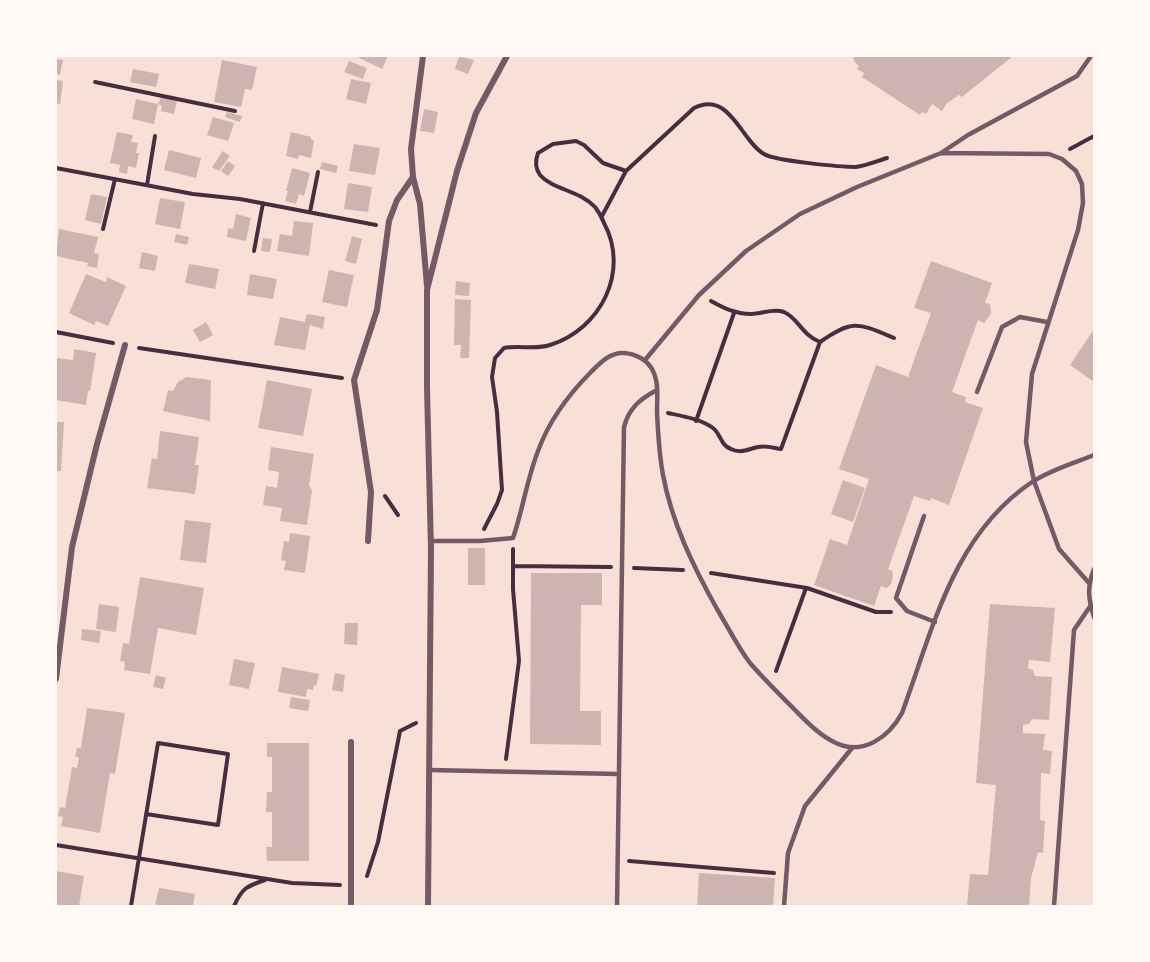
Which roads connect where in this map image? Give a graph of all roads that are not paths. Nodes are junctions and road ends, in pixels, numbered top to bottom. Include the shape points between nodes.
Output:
1 (423, 56) edge
2 (507, 56) edge
3 (1091, 56) edge
4 (941, 153) junction
5 (412, 177) junction
6 (427, 290) junction
7 (1047, 322) junction
8 (125, 345) road end
9 (645, 360) junction
10 (657, 390) junction
11 (977, 392) dead end
12 (1095, 454) edge
13 (1034, 481) junction
14 (924, 516) dead end
15 (368, 541) dead end
16 (431, 541) junction
17 (1095, 569) edge
18 (1089, 583) junction
19 (1090, 605) junction
20 (1095, 616) edge
21 (935, 622) junction
22 (56, 679) edge
23 (351, 742) dead end
24 (852, 748) junction
25 (429, 770) junction
26 (618, 774) junction
27 (351, 906) edge
28 (428, 906) edge
29 (617, 906) edge
30 (784, 906) edge
31 (1054, 906) edge

1 - 5 street via 411,149
2 - 6 street via 476,113
3 - 4 lane via 1077,76
4 - 7 lane via 1049,154 1076,171 1082,184 1083,204
4 - 9 lane via 800,214 746,251 699,295
5 - 6 street via 420,204
5 - 15 street via 398,200 389,227 377,310 354,380 371,492
6 - 16 street
7 - 11 lane via 1020,316 1002,327
7 - 13 lane via 1032,374 1026,442
8 - 22 street via 72,547
9 - 10 lane via 654,372
9 - 16 lane via 617,352 574,389 538,449 513,538
10 - 24 lane via 659,454 666,488 674,520 696,571 733,637 770,686 821,735
10 - 26 lane via 634,406 624,427
12 - 13 lane
13 - 18 lane via 1059,549
13 - 21 lane via 1007,500 974,539 951,578
14 - 21 lane via 896,598 907,611
16 - 25 street
17 - 18 lane
18 - 19 lane
19 - 20 lane
19 - 31 lane via 1074,630
21 - 24 lane via 897,724 877,741
23 - 27 street
24 - 30 lane via 805,806 788,853
25 - 26 lane
25 - 28 street
26 - 29 lane

